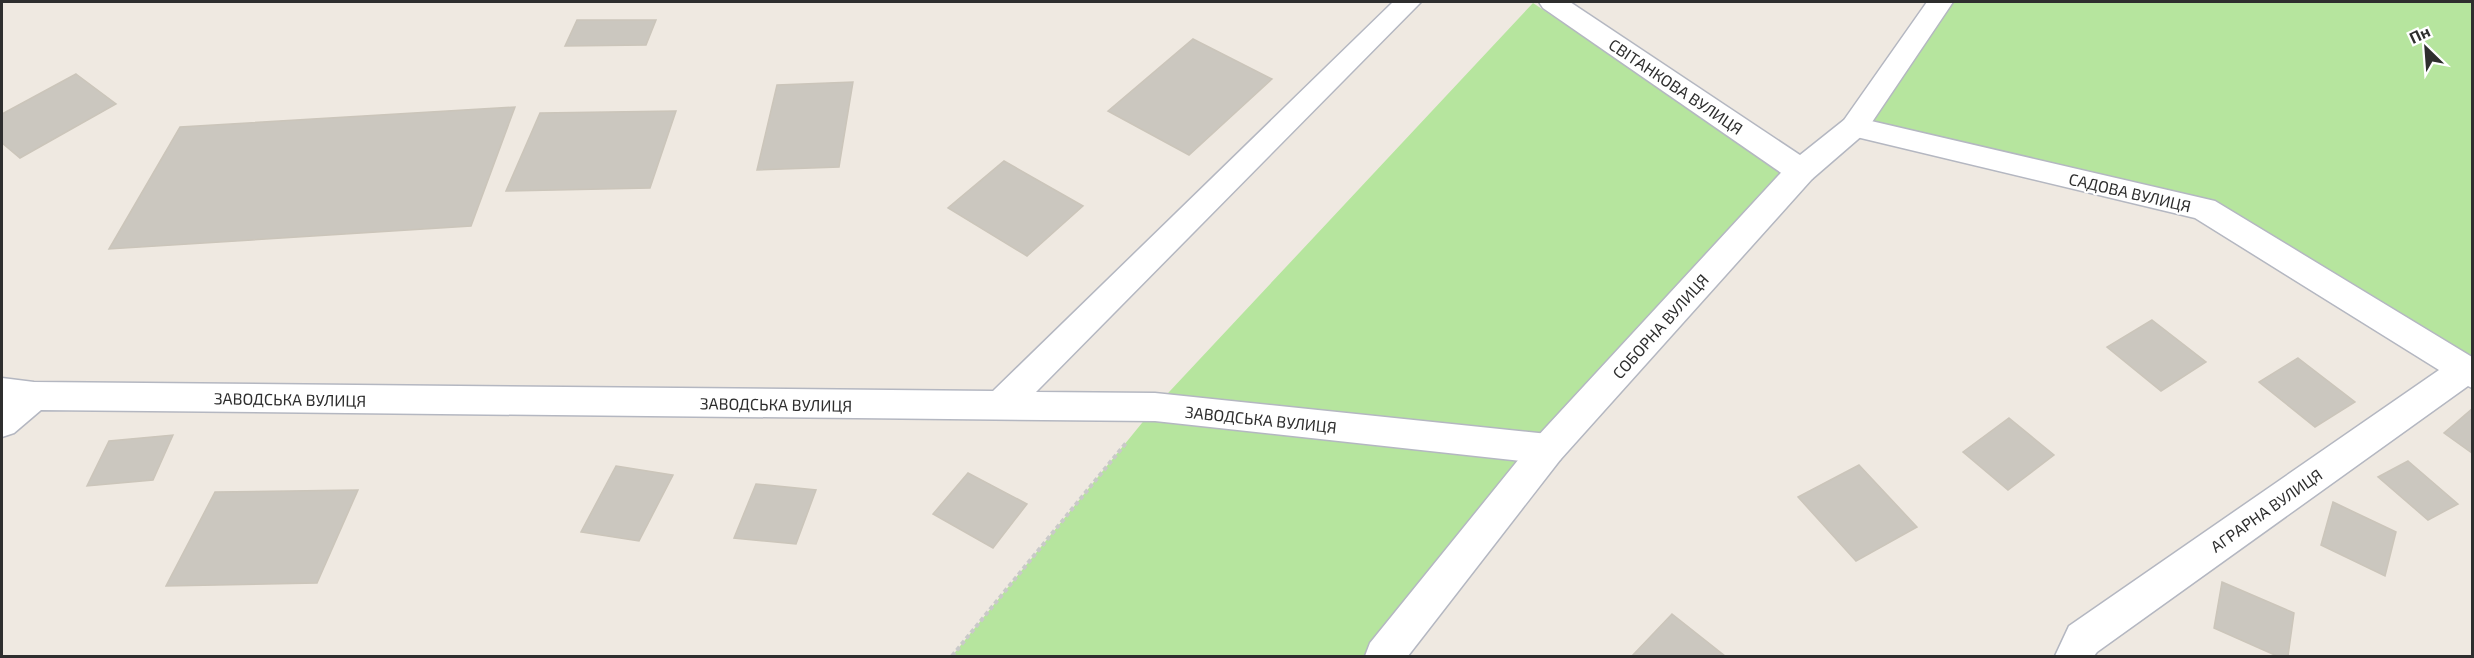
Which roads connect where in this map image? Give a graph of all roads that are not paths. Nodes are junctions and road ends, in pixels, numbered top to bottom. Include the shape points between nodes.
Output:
1 (1408, 2) edge
2 (1552, 2) edge
3 (1940, 2) edge
4 (1854, 127) junction
5 (1800, 171) junction
6 (2469, 372) edge
7 (18, 394) edge
8 (999, 406) junction
9 (2, 423) edge
10 (1548, 449) junction
11 (1384, 657) edge
12 (2074, 657) edge

1 - 8 street
2 - 5 street, СВІТАНКОВА ВУЛИЦЯ
3 - 4 street, СОБОРНА ВУЛИЦЯ
4 - 5 street, СОБОРНА ВУЛИЦЯ
4 - 6 street, САДОВА ВУЛИЦЯ via 2204,210
5 - 10 street, СОБОРНА ВУЛИЦЯ
6 - 12 street, АГРАРНА ВУЛИЦЯ via 2083,639
7 - 8 street, ЗАВОДСЬКА ВУЛИЦЯ
7 - 9 street
8 - 10 street, ЗАВОДСЬКА ВУЛИЦЯ via 1155,407
10 - 11 street, СОБОРНА ВУЛИЦЯ

